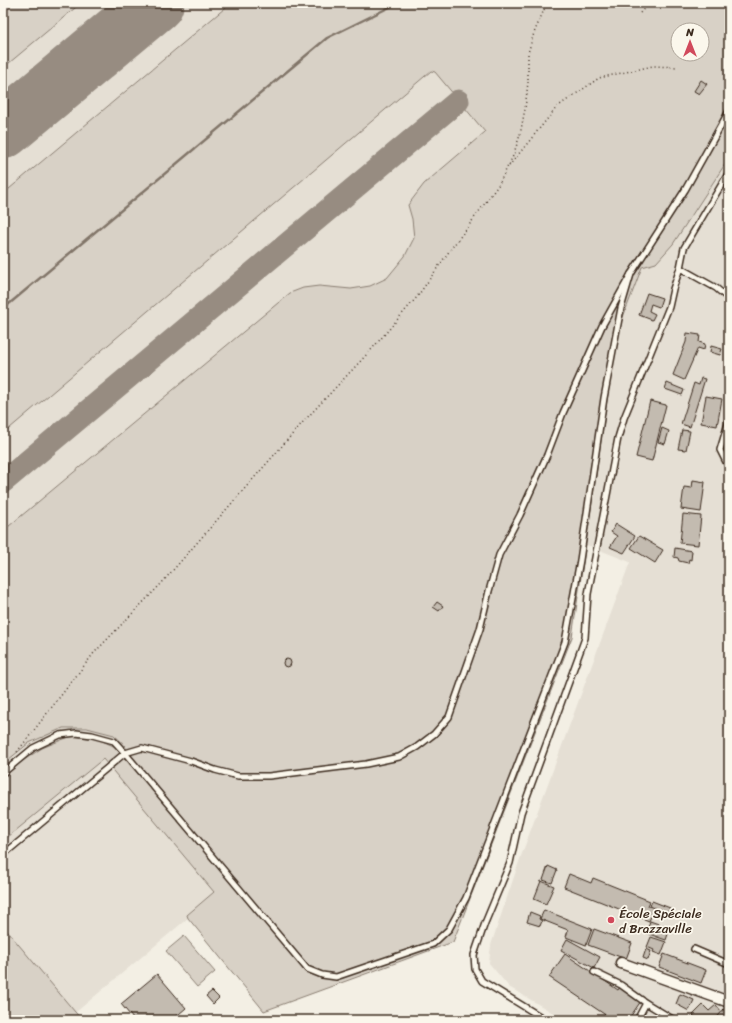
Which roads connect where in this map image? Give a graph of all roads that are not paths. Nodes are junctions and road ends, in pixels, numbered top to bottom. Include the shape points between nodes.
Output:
1 (729, 111) edge
2 (729, 172) edge
3 (680, 268) junction
4 (631, 274) junction
5 (729, 299) edge
6 (729, 420) edge
7 (729, 462) edge
8 (125, 753) junction
9 (3, 773) edge
10 (3, 855) edge
11 (694, 949) dead end
12 (622, 963) dead end
13 (729, 964) edge
14 (594, 972) dead end
15 (729, 1002) edge
16 (646, 1003) junction
17 (546, 1020) edge
18 (637, 1020) edge
19 (674, 1020) edge

1 - 4 lane via 682,195
2 - 3 lane via 684,248
3 - 5 lane via 716,288
3 - 17 lane via 669,307 618,438 588,594 585,638 521,813 510,864 474,955 475,969 482,981
4 - 8 lane via 602,326 535,482 499,555 480,629 449,717 434,734 399,757 366,764 268,776 238,776 142,748
4 - 8 lane via 604,398 565,642 466,898 449,929 433,944 336,977 307,969
6 - 7 lane via 720,450 726,462
8 - 9 lane via 114,741 92,735 60,735 33,748
8 - 10 lane
11 - 13 lane
12 - 15 street
14 - 16 lane via 621,985
16 - 18 lane
16 - 19 lane

